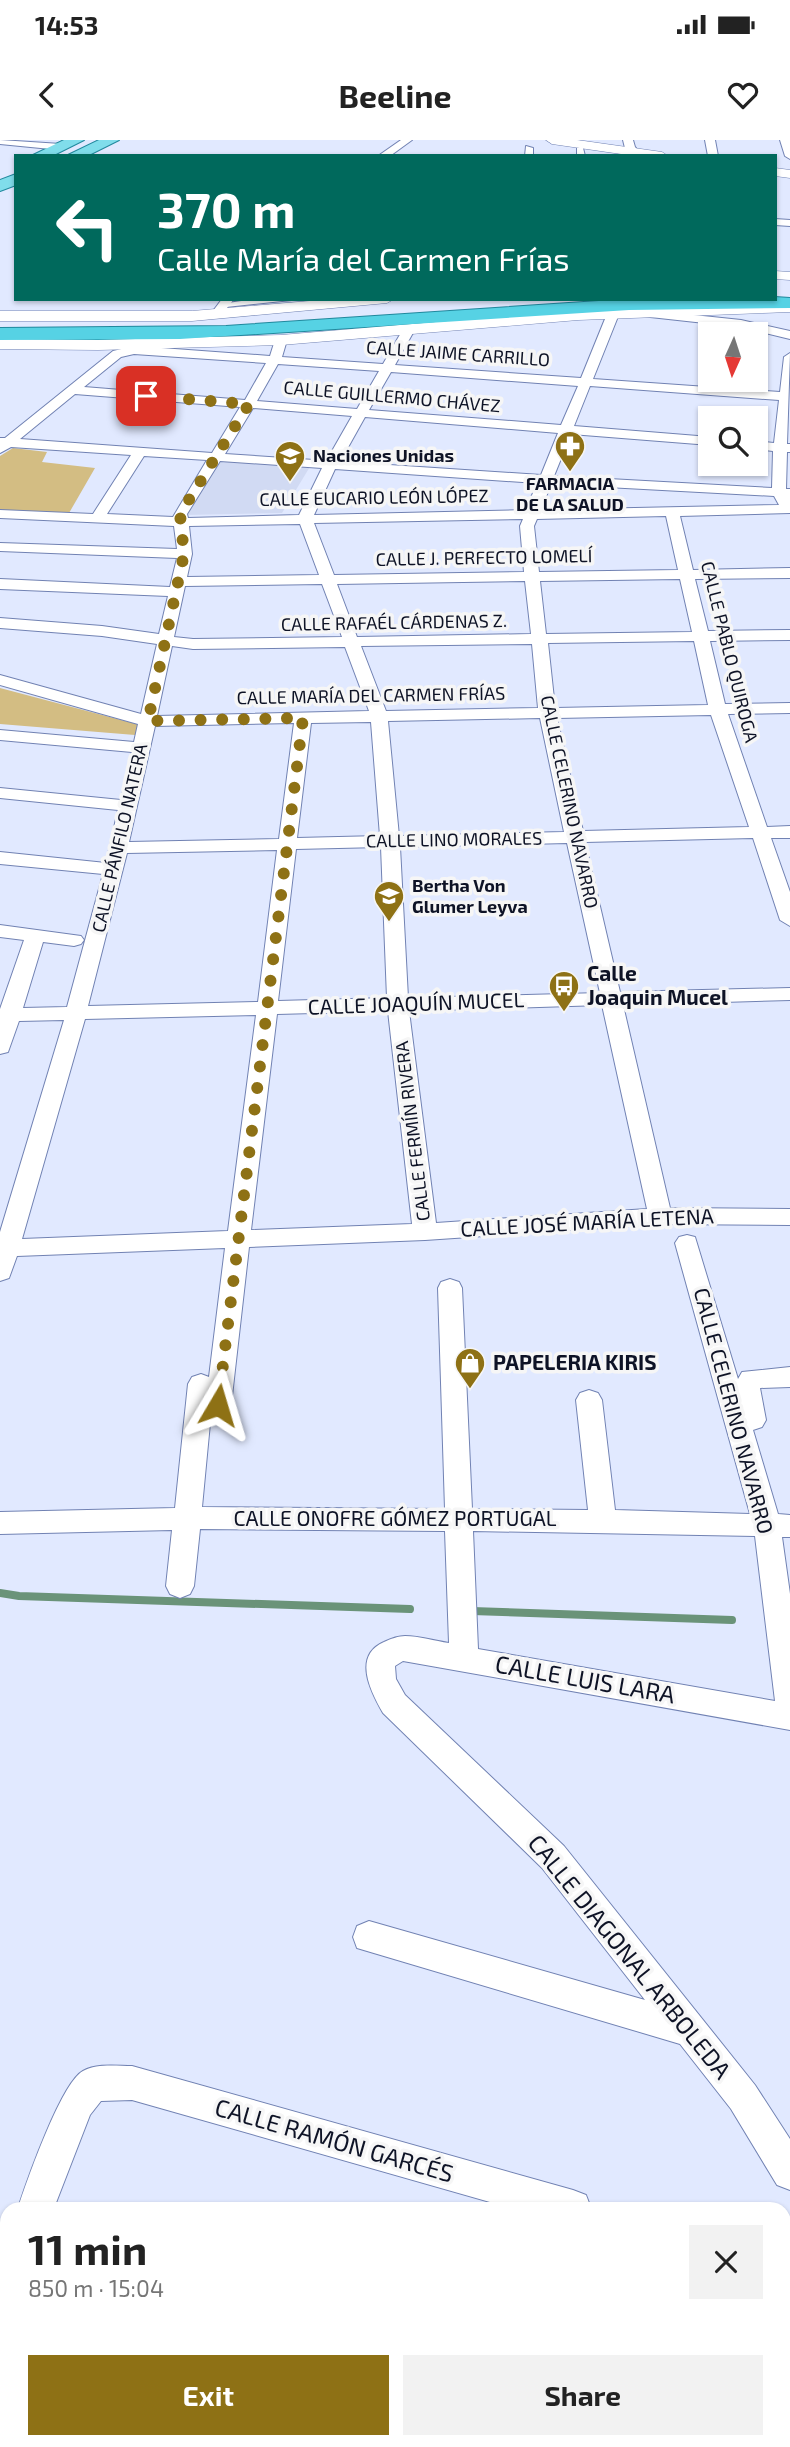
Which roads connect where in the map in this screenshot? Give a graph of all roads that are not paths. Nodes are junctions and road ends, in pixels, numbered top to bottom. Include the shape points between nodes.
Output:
1 (77, 140) edge
2 (112, 140) edge
3 (407, 140) edge
4 (552, 140) edge
5 (785, 140) edge
6 (2, 142) edge
7 (633, 149) edge
8 (67, 151) edge
9 (50, 154) edge
10 (386, 154) edge
11 (654, 154) edge
12 (790, 158) edge
13 (272, 301) edge
14 (354, 301) edge
15 (477, 301) edge
16 (223, 306) edge
17 (790, 306) edge
18 (636, 313) junction
19 (612, 314) junction
20 (0, 316) edge
21 (452, 316) junction
22 (0, 322) edge
23 (408, 331) junction
24 (0, 334) edge
25 (790, 335) edge
26 (285, 339) junction
27 (0, 344) edge
28 (790, 358) edge
29 (275, 359) junction
30 (388, 367) junction
31 (586, 381) junction
32 (70, 390) junction
33 (788, 397) edge
34 (249, 404) junction
35 (362, 414) junction
36 (568, 430) junction
37 (698, 440) edge
38 (2, 445) edge
39 (785, 447) edge
40 (141, 452) junction
41 (216, 456) junction
42 (335, 457) junction
43 (547, 480) junction
44 (784, 492) edge
45 (790, 508) edge
46 (672, 512) junction
47 (0, 514) edge
48 (531, 514) junction
49 (98, 518) junction
50 (305, 518) junction
51 (180, 522) junction
52 (0, 547) edge
53 (184, 554) junction
54 (790, 573) edge
55 (687, 574) junction
56 (533, 576) junction
57 (328, 579) junction
58 (0, 584) edge
59 (177, 587) junction
60 (0, 623) edge
61 (790, 635) edge
62 (701, 637) junction
63 (540, 640) junction
64 (166, 641) junction
65 (352, 644) junction
66 (0, 680) edge
67 (790, 708) edge
68 (718, 710) junction
69 (547, 713) junction
70 (379, 716) junction
71 (303, 718) junction
72 (148, 721) junction
73 (0, 735) edge
74 (141, 748) junction
75 (0, 793) edge
76 (128, 806) junction
77 (790, 832) edge
78 (760, 833) junction
79 (575, 837) junction
80 (390, 842) junction
81 (288, 844) junction
82 (118, 848) junction
83 (0, 858) edge
84 (114, 869) junction
85 (790, 920) edge
86 (0, 931) edge
87 (35, 935) junction
88 (74, 940) dead end
89 (790, 994) edge
90 (611, 998) junction
91 (7, 1005) edge
92 (398, 1005) junction
93 (267, 1009) junction
94 (76, 1013) junction
95 (0, 1047) edge
96 (660, 1216) junction
97 (790, 1217) edge
98 (425, 1231) junction
99 (238, 1240) junction
100 (687, 1243) dead end
101 (7, 1248) junction
102 (0, 1272) edge
103 (450, 1289) dead end
104 (790, 1377) edge
105 (589, 1400) dead end
106 (187, 1518) junction
107 (459, 1520) junction
108 (773, 1520) edge
109 (603, 1521) junction
110 (0, 1523) edge
111 (180, 1586) dead end
112 (383, 1659) joint
113 (464, 1659) junction
114 (790, 1705) edge
115 (790, 1717) edge
116 (369, 1937) dead end
117 (690, 2030) junction
118 (790, 2172) edge
119 (38, 2202) edge
120 (552, 2202) edge

1 - 8 main road
2 - 8 main road
3 - 10 street
4 - 7 street
5 - 12 street
6 - 8 street
7 - 11 street
8 - 9 main road
13 - 16 street
14 - 16 street
15 - 22 highway via 230,320
16 - 20 street via 149,317
17 - 18 street
17 - 21 highway via 650,303
18 - 19 street
18 - 25 street
19 - 23 street
19 - 31 street, CALLE CELERINO NAVARRO
21 - 24 highway via 229,332
21 - 26 highway
23 - 26 street
23 - 30 street
26 - 27 street
26 - 29 street
28 - 33 street
29 - 30 street, CALLE JAIME CARRILLO
29 - 32 street, CALLE JAIME CARRILLO via 124,351
29 - 34 street
30 - 31 street, CALLE JAIME CARRILLO
30 - 35 street
31 - 33 street, CALLE JAIME CARRILLO
31 - 36 street, CALLE CELERINO NAVARRO
32 - 34 street, CALLE GUILLERMO CHÁVEZ
32 - 38 street
33 - 39 street
34 - 35 street, CALLE GUILLERMO CHÁVEZ
34 - 41 street
35 - 36 street, CALLE GUILLERMO CHÁVEZ
35 - 42 street
36 - 37 street, CALLE GUILLERMO CHÁVEZ
36 - 43 street, CALLE CELERINO NAVARRO
38 - 40 street
39 - 44 street
40 - 41 street
40 - 49 street
41 - 42 street
41 - 51 street via 180,514
42 - 43 street
42 - 50 street
43 - 44 street
43 - 48 street, CALLE CELERINO NAVARRO
44 - 45 street
45 - 46 street, CALLE EUCARIO LEÓN LÓPEZ
46 - 48 street, CALLE EUCARIO LEÓN LÓPEZ
46 - 55 street, CALLE PABLO QUIROGA
47 - 49 street, CALLE EUCARIO LEÓN LÓPEZ
48 - 50 street, CALLE EUCARIO LEÓN LÓPEZ
48 - 56 street, CALLE CELERINO NAVARRO via 527,526
49 - 51 street, CALLE EUCARIO LEÓN LÓPEZ
50 - 51 street, CALLE EUCARIO LEÓN LÓPEZ
50 - 57 street, CALLE FERMÍN RIVERA
51 - 53 street, CALLE PÁNFILO NATERA
52 - 53 street
53 - 59 street, CALLE PÁNFILO NATERA
54 - 55 street, CALLE J. PERFECTO LOMELÍ
55 - 56 street, CALLE J. PERFECTO LOMELÍ
55 - 62 street, CALLE PABLO QUIROGA
56 - 57 street, CALLE J. PERFECTO LOMELÍ
56 - 63 street, CALLE CELERINO NAVARRO
57 - 59 street, CALLE J. PERFECTO LOMELÍ
57 - 65 street, CALLE FERMÍN RIVERA
58 - 59 street, CALLE J. PERFECTO LOMELÍ
59 - 64 street, CALLE PÁNFILO NATERA
60 - 64 street, CALLE RAFAÉL CÁRDENAS Z.
61 - 62 street, CALLE RAFAÉL CÁRDENAS Z.
62 - 63 street, CALLE RAFAÉL CÁRDENAS Z.
62 - 68 street, CALLE PABLO QUIROGA
63 - 65 street, CALLE RAFAÉL CÁRDENAS Z.
63 - 69 street, CALLE CELERINO NAVARRO
64 - 65 street, CALLE RAFAÉL CÁRDENAS Z.
64 - 72 street, CALLE PÁNFILO NATERA
65 - 70 street, CALLE FERMÍN RIVERA
66 - 72 street, CALLE MARÍA DEL CARMEN FRÍAS
67 - 68 street, CALLE MARÍA DEL CARMEN FRÍAS
68 - 69 street, CALLE MARÍA DEL CARMEN FRÍAS
68 - 78 street, CALLE PABLO QUIROGA
69 - 70 street, CALLE MARÍA DEL CARMEN FRÍAS
69 - 79 street, CALLE CELERINO NAVARRO
70 - 71 street, CALLE MARÍA DEL CARMEN FRÍAS
70 - 80 street, CALLE FERMÍN RIVERA
71 - 72 street, CALLE MARÍA DEL CARMEN FRÍAS
71 - 81 street
72 - 74 street, CALLE PÁNFILO NATERA
73 - 74 street
74 - 76 street, CALLE PÁNFILO NATERA
75 - 76 street
76 - 82 street, CALLE PÁNFILO NATERA
77 - 78 street, CALLE LINO MORALES
78 - 79 street, CALLE LINO MORALES
78 - 85 street, CALLE PABLO QUIROGA
79 - 80 street, CALLE LINO MORALES
79 - 90 street, CALLE CELERINO NAVARRO
80 - 81 street, CALLE LINO MORALES
80 - 92 street, CALLE FERMÍN RIVERA
81 - 82 street, CALLE LINO MORALES
81 - 93 street
82 - 84 street, CALLE PÁNFILO NATERA
83 - 84 street
84 - 94 street, CALLE PÁNFILO NATERA
86 - 87 street
87 - 88 street
87 - 91 street
89 - 90 street, CALLE JOAQUÍN MUCEL
90 - 92 street, CALLE JOAQUÍN MUCEL
90 - 96 street, CALLE CELERINO NAVARRO
91 - 94 street, CALLE JOAQUÍN MUCEL
91 - 95 street
92 - 93 street, CALLE JOAQUÍN MUCEL
92 - 98 street, CALLE FERMÍN RIVERA
93 - 94 street, CALLE JOAQUÍN MUCEL
93 - 99 street
94 - 101 street, CALLE PÁNFILO NATERA
96 - 97 street, CALLE JOSÉ MARÍA LETENA
96 - 98 street, CALLE JOSÉ MARÍA LETENA
98 - 99 street, CALLE JOSÉ MARÍA LETENA
99 - 101 street, CALLE JOSÉ MARÍA LETENA
99 - 106 street
100 - 108 street, CALLE CELERINO NAVARRO
101 - 102 street, CALLE PÁNFILO NATERA
103 - 107 street
104 - 108 street via 751,1379 747,1385 771,1485
105 - 109 street
106 - 107 street, CALLE ONOFRE GÓMEZ PORTUGAL
106 - 110 street, CALLE ONOFRE GÓMEZ PORTUGAL
106 - 111 street
107 - 109 street, CALLE ONOFRE GÓMEZ PORTUGAL
107 - 113 street
108 - 109 street, CALLE ONOFRE GÓMEZ PORTUGAL
108 - 114 street, CALLE CELERINO NAVARRO
112 - 113 street, CALLE LUIS LARA via 403,1648
112 - 117 street, CALLE DIAGONAL ARBOLEDA via 382,1687 394,1704 552,1857
113 - 115 street, CALLE LUIS LARA
116 - 117 street
117 - 118 street, CALLE DIAGONAL ARBOLEDA via 743,2097
119 - 120 street, CALLE RAMÓN GARCÉS via 77,2103 93,2084 132,2083

